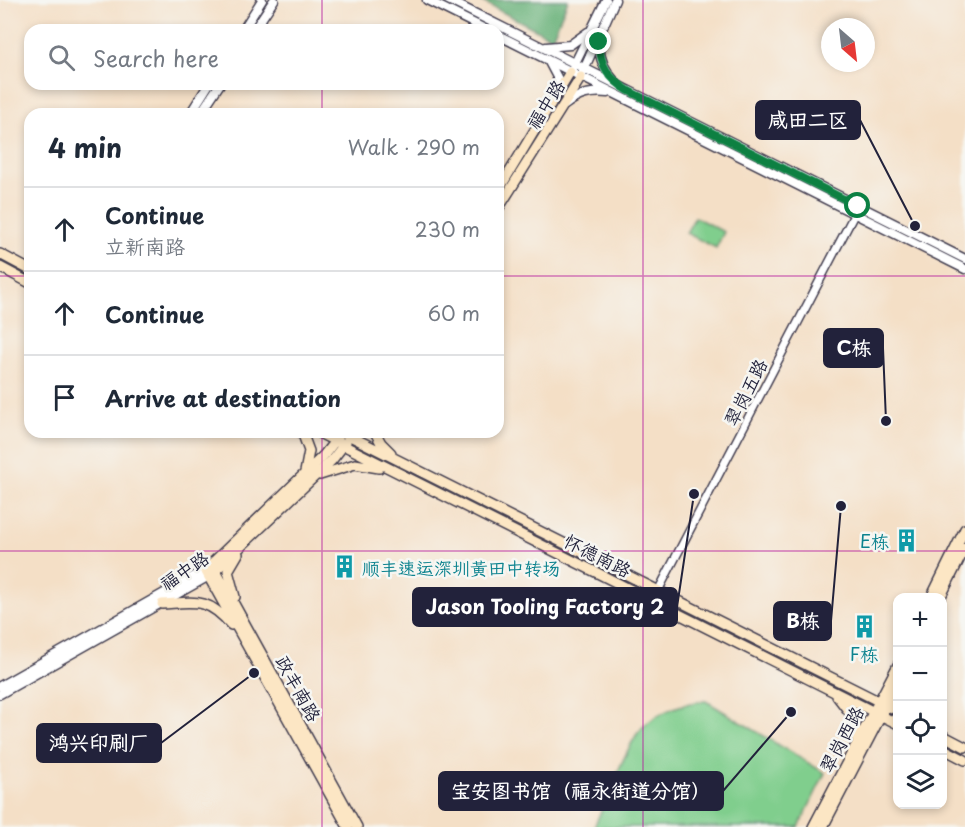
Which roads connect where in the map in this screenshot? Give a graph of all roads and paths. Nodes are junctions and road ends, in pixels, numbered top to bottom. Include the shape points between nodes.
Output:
1 (262, 0) edge
2 (274, 0) edge
3 (428, 0) edge
4 (448, 0) edge
5 (606, 0) edge
6 (615, 0) edge
7 (247, 24) edge
8 (258, 24) edge
9 (475, 24) edge
10 (496, 24) edge
11 (603, 27) junction
12 (504, 28) edge
13 (593, 28) junction
14 (504, 38) edge
15 (536, 44) junction
16 (544, 58) junction
17 (572, 68) junction
18 (583, 73) junction
19 (205, 90) edge
20 (216, 90) edge
21 (625, 94) junction
22 (556, 96) junction
23 (194, 108) edge
24 (204, 108) edge
25 (555, 117) junction
26 (504, 181) edge
27 (504, 199) edge
28 (856, 210) junction
29 (0, 254) edge
30 (965, 259) edge
31 (0, 267) edge
32 (24, 267) edge
33 (965, 269) edge
34 (24, 280) edge
35 (304, 438) edge
36 (328, 438) edge
37 (345, 438) edge
38 (358, 438) edge
39 (379, 438) edge
40 (340, 444) junction
41 (404, 464) junction
42 (395, 472) junction
43 (308, 477) junction
44 (965, 529) edge
45 (248, 540) junction
46 (965, 548) edge
47 (210, 570) junction
48 (658, 591) junction
49 (933, 593) edge
50 (942, 593) edge
51 (162, 604) junction
52 (247, 646) junction
53 (271, 671) junction
54 (893, 676) edge
55 (0, 686) edge
56 (828, 689) junction
57 (893, 689) edge
58 (0, 694) edge
59 (883, 704) junction
60 (893, 709) edge
61 (877, 714) junction
62 (893, 722) edge
63 (947, 738) edge
64 (857, 744) junction
65 (965, 747) edge
66 (947, 751) edge
67 (965, 760) edge
68 (348, 827) edge
69 (357, 827) edge
70 (813, 827) edge
71 (823, 827) edge

1 - 7 street
2 - 8 street
3 - 9 street
4 - 10 street
5 - 13 street
6 - 11 street
11 - 18 street
11 - 21 street via 600,57 605,71
12 - 15 street
13 - 15 street via 570,45 549,48
13 - 17 street
14 - 16 street
15 - 17 street
16 - 17 street
16 - 22 street via 556,71
17 - 18 street
17 - 22 main road, 福中路
18 - 21 street
18 - 25 main road, 福中路
19 - 23 street
20 - 24 street
21 - 25 street via 592,92 578,96
21 - 28 street
22 - 26 main road, 福中路
25 - 27 main road, 福中路
28 - 30 street
28 - 33 street
28 - 48 street, 翠岗五路
29 - 32 main road
31 - 34 main road
35 - 43 main road via 309,451
36 - 40 main road, 怀德南路
37 - 40 main road, 福中路
38 - 41 main road, 怀德南路
39 - 41 main road
40 - 42 main road, 怀德南路
40 - 43 main road, 福中路
41 - 48 main road, 怀德南路
42 - 43 main road via 355,464
42 - 56 main road, 怀德南路
43 - 45 main road, 福中路
43 - 47 main road, 福中路
44 - 49 main road
45 - 47 main road, 福中路
45 - 53 main road via 228,571 229,578 235,597 268,655
46 - 50 main road
47 - 51 street, 福中路
47 - 52 main road, 政丰南路
47 - 53 main road, 政丰南路
47 - 55 street, 福中路
48 - 59 main road, 怀德南路
51 - 52 main road via 208,604 218,610
51 - 58 street, 福中路
52 - 68 main road, 政丰南路
53 - 69 main road, 政丰南路
54 - 59 main road, 翠岗西路
56 - 61 main road, 怀德南路
56 - 64 main road via 854,718
57 - 59 main road, 翠岗西路
59 - 60 main road, 怀德南路
59 - 61 main road, 翠岗西路
61 - 62 main road, 怀德南路
61 - 64 main road, 翠岗西路
61 - 71 main road, 翠岗西路
63 - 65 main road
64 - 70 main road, 翠岗西路
66 - 67 main road

